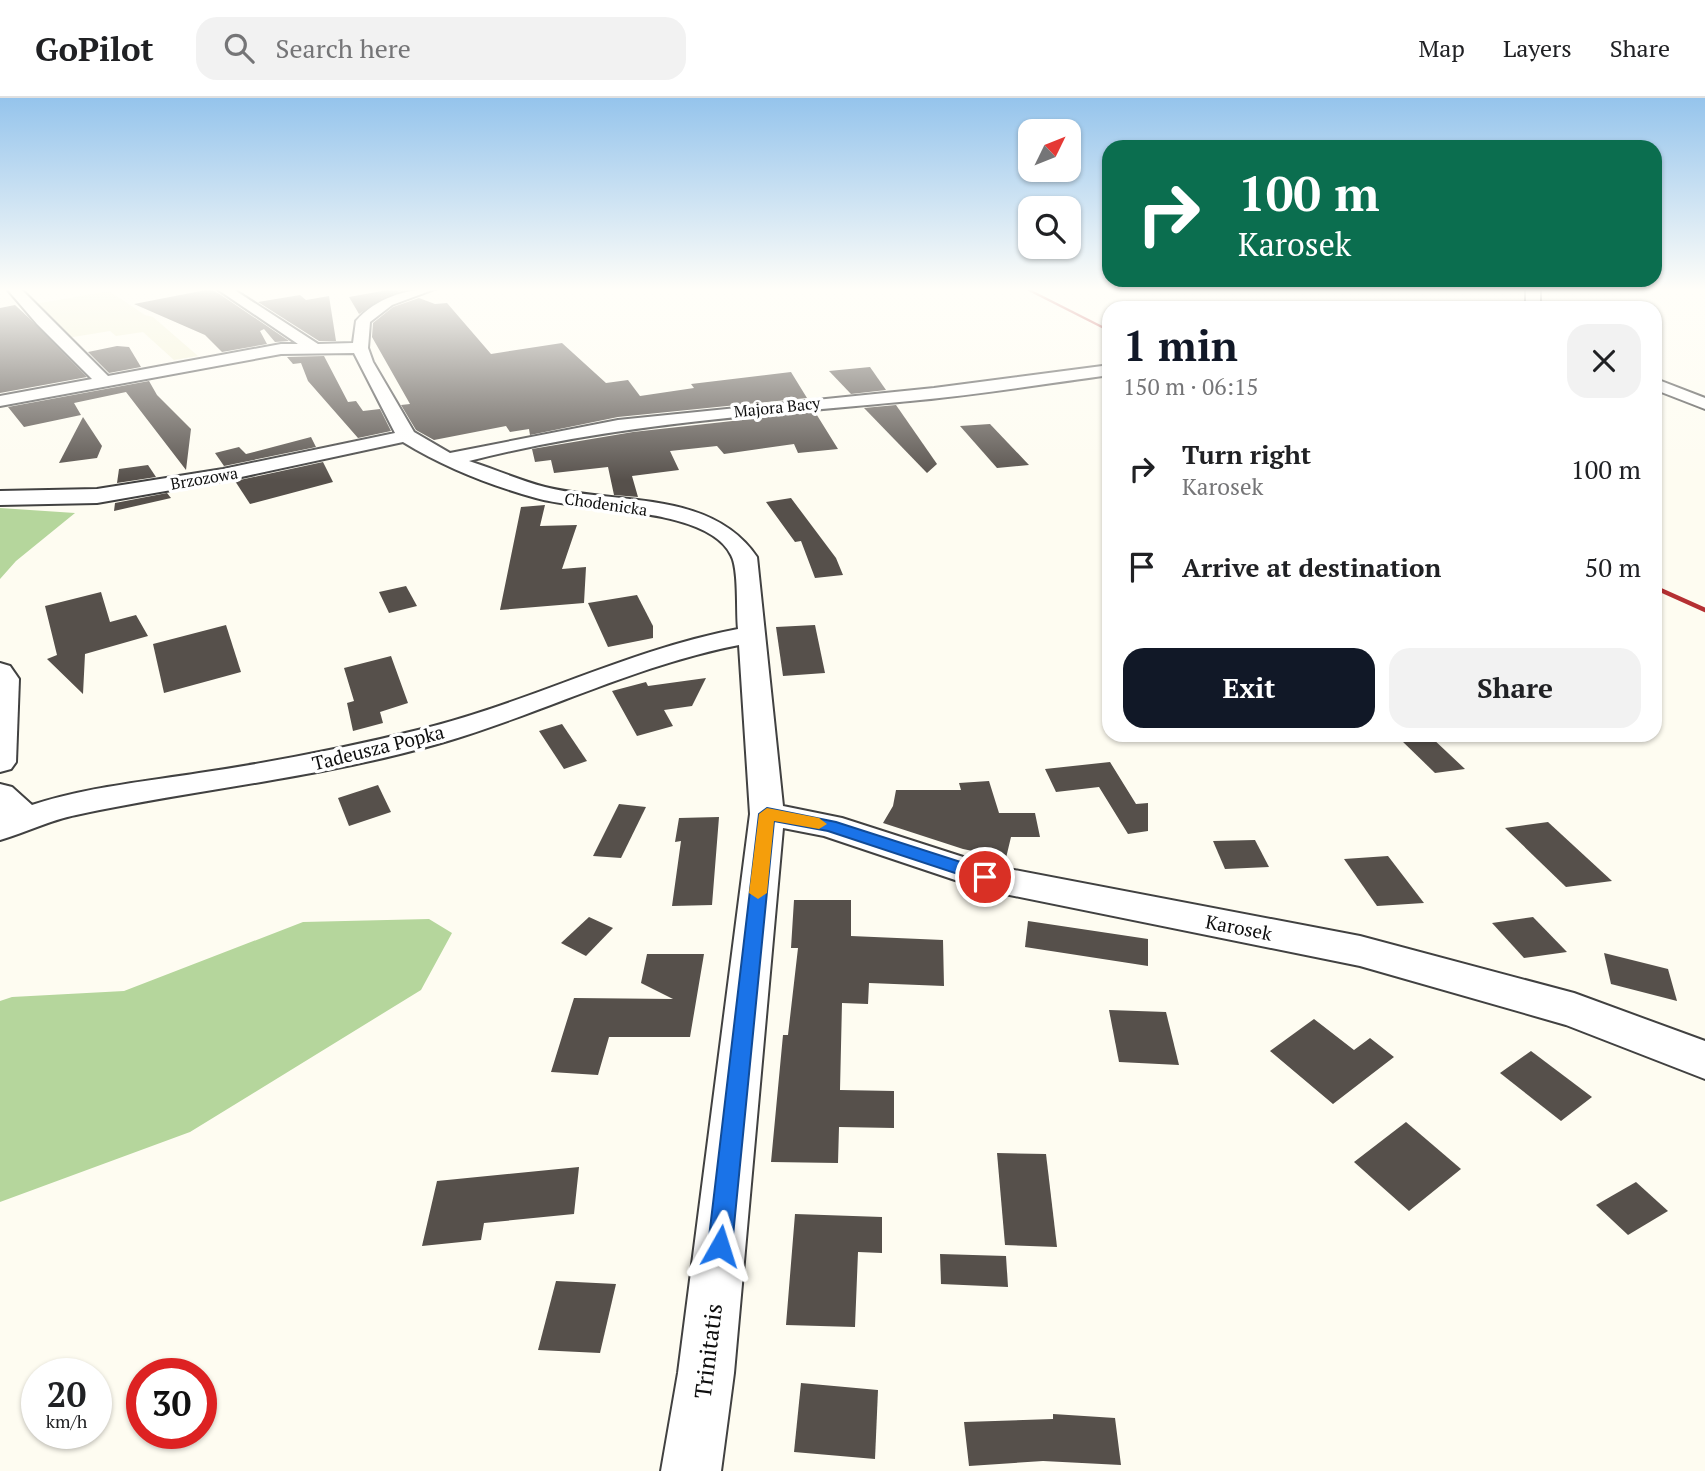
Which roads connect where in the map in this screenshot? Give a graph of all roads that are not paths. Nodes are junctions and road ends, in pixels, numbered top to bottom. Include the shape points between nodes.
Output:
1 (75, 353) edge
2 (269, 353) edge
3 (363, 353) edge
4 (1102, 371) edge
5 (103, 380) junction
6 (1662, 386) edge
7 (0, 401) edge
8 (1705, 404) edge
9 (406, 436) junction
10 (447, 460) junction
11 (0, 498) edge
12 (749, 635) junction
13 (0, 672) edge
14 (0, 762) edge
15 (0, 795) edge
16 (767, 814) junction
17 (13, 823) edge
18 (1705, 1060) edge
19 (691, 1471) edge

1 - 5 street
2 - 5 street
3 - 9 street
4 - 10 street, Majora Bacy via 604,428
5 - 7 street
6 - 8 street
9 - 10 street, Chodenicka
9 - 11 street, Brzozowa via 97,496
10 - 12 street, Chodenicka via 542,493 682,515 726,532 745,557
12 - 16 street, Chodenicka
12 - 17 street, Tadeusza Popka via 697,645 429,737 289,769 68,805
13 - 14 street via 4,679
15 - 17 street
16 - 18 street, Karosek via 830,826 985,877 1360,951 1574,1010
16 - 19 street, Trinitatis via 708,1360

